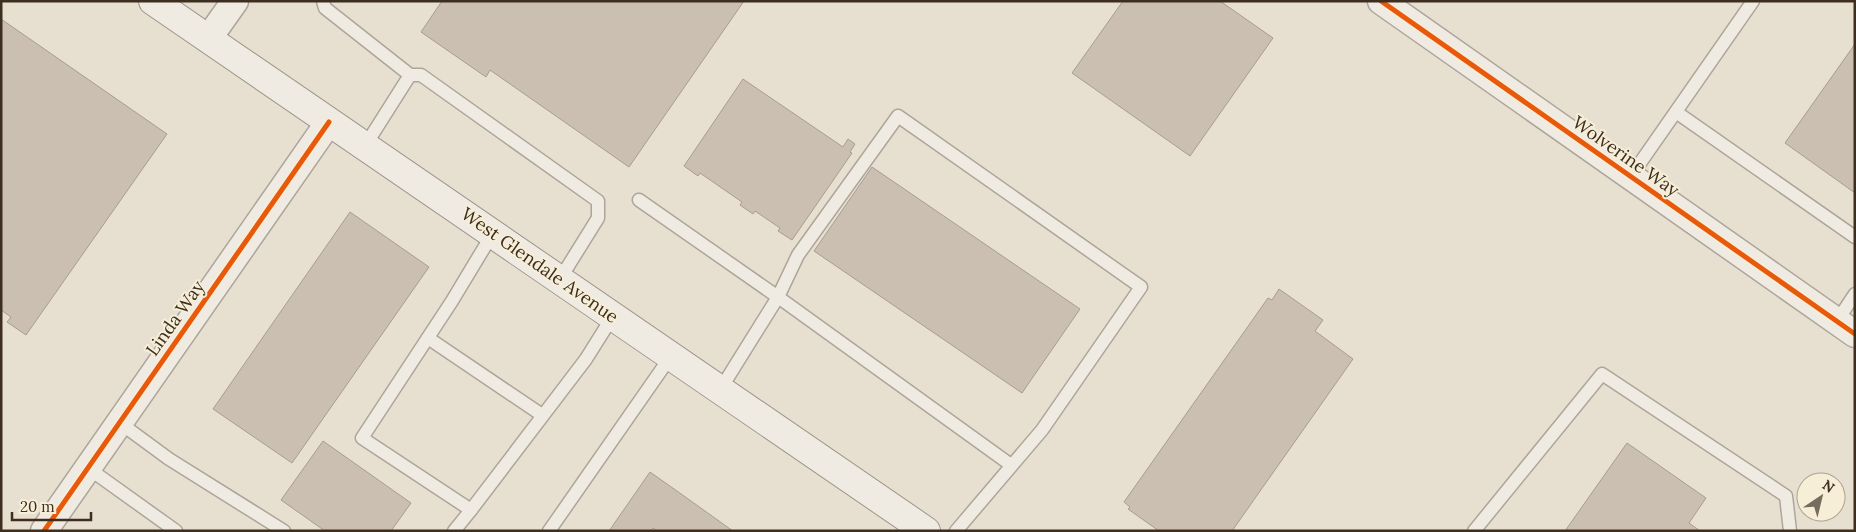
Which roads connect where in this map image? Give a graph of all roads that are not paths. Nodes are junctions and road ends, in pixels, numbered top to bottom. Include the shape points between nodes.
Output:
1 (153, 1) edge
2 (235, 1) edge
3 (323, 1) edge
4 (1381, 1) edge
5 (1753, 1) edge
6 (208, 39) junction
7 (410, 75) junction
8 (1676, 112) junction
9 (330, 122) junction
10 (365, 146) junction
11 (1631, 176) junction
12 (639, 200) dead end
13 (493, 233) junction
14 (1855, 237) edge
15 (560, 279) junction
16 (1855, 294) edge
17 (778, 297) junction
18 (614, 316) junction
19 (1846, 327) edge
20 (428, 338) junction
21 (671, 356) junction
22 (720, 390) junction
23 (542, 416) junction
24 (120, 423) junction
25 (1011, 465) junction
26 (88, 468) junction
27 (471, 510) junction
28 (44, 531) edge
29 (176, 531) edge
30 (284, 531) edge
31 (454, 531) edge
32 (549, 531) edge
33 (926, 531) edge
34 (956, 531) edge
35 (1474, 531) edge
36 (1790, 531) edge

1 - 6 main road, West Glendale Avenue
2 - 6 street
3 - 7 lane via 325,8
4 - 11 street, Wolverine Way
5 - 8 lane
6 - 9 main road, West Glendale Avenue
7 - 10 lane
7 - 15 lane via 421,76 598,202 598,218
8 - 11 lane
8 - 14 lane
9 - 10 main road, West Glendale Avenue
9 - 24 street, Linda Way
10 - 13 main road, West Glendale Avenue
11 - 19 street, Wolverine Way
12 - 17 lane
13 - 15 main road, West Glendale Avenue
13 - 20 lane
15 - 18 main road, West Glendale Avenue
16 - 19 lane
17 - 22 lane
17 - 25 lane
17 - 25 lane via 798,255 898,116 1141,288 1042,430
18 - 21 main road, West Glendale Avenue
18 - 23 lane
20 - 23 lane
20 - 27 lane via 362,438
21 - 22 main road, West Glendale Avenue
21 - 32 lane
22 - 33 main road, West Glendale Avenue
23 - 27 lane
24 - 26 street, Linda Way
24 - 30 lane via 169,459
25 - 34 lane
26 - 28 street, Linda Way
26 - 29 lane
27 - 31 lane
35 - 36 lane via 1602,374 1786,496

